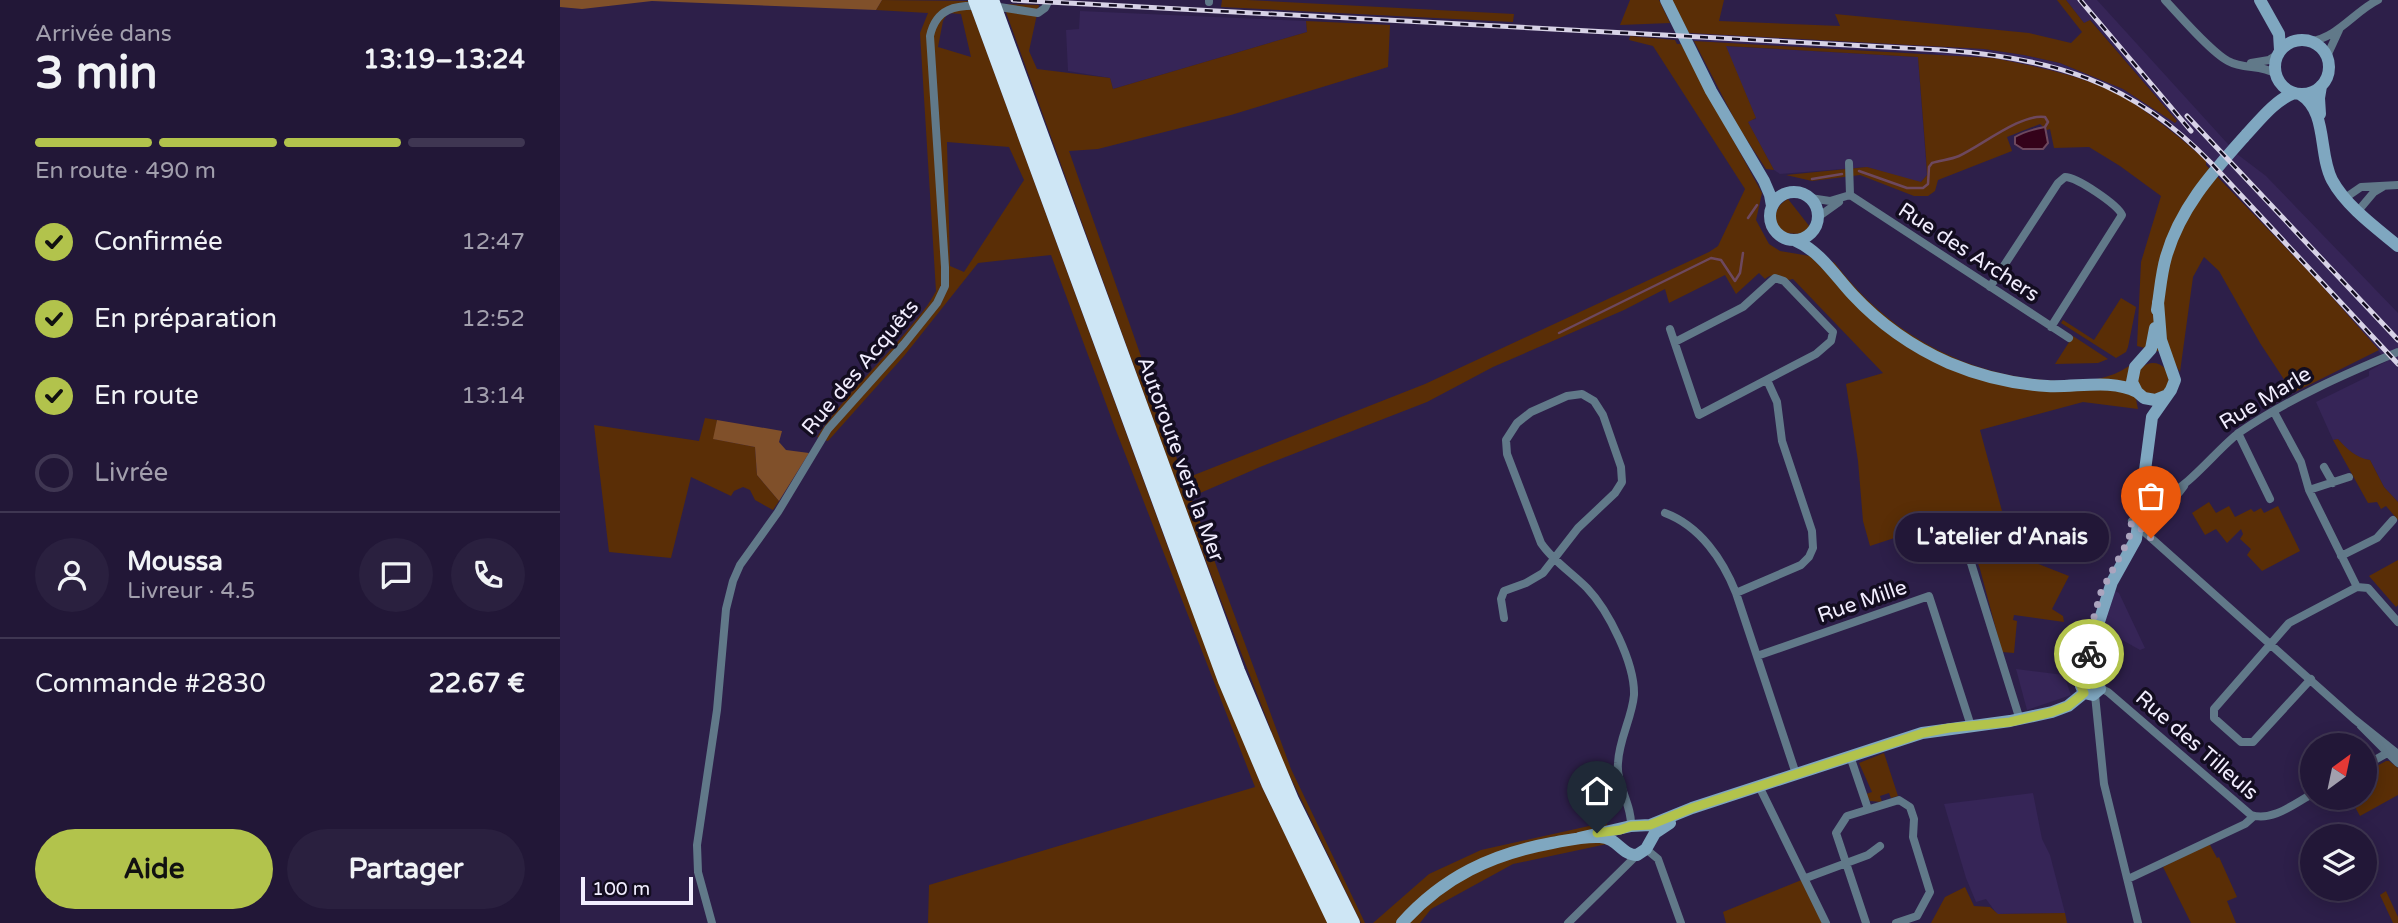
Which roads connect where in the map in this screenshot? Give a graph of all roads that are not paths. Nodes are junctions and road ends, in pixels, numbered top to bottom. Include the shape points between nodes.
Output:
1 (1049, 0) edge
2 (1666, 0) edge
3 (2165, 0) edge
4 (2260, 0) edge
5 (2266, 0) edge
6 (2378, 0) edge
7 (986, 7) edge
8 (2346, 22) junction
9 (2306, 40) junction
10 (2278, 53) junction
11 (2327, 56) junction
12 (2234, 64) junction
13 (2277, 77) junction
14 (2321, 86) junction
15 (2297, 93) junction
16 (2262, 118) junction
17 (1849, 163) dead end
18 (1756, 165) junction
19 (2398, 184) edge
20 (2387, 185) junction
21 (1786, 193) junction
22 (1850, 195) junction
23 (2348, 195) junction
24 (1810, 198) junction
25 (1772, 206) junction
26 (2361, 208) junction
27 (1816, 223) junction
28 (1796, 240) junction
29 (2398, 245) edge
30 (1832, 271) junction
31 (1990, 287) junction
32 (2158, 302) junction
33 (2051, 327) junction
34 (1670, 329) dead end
35 (2069, 338) dead end
36 (1675, 342) junction
37 (2398, 352) edge
38 (2139, 362) junction
39 (2170, 365) junction
40 (1767, 380) junction
41 (2094, 386) junction
42 (2139, 394) junction
43 (2167, 395) junction
44 (2274, 412) junction
45 (2238, 433) junction
46 (2324, 467) dead end
47 (2349, 477) dead end
48 (2188, 480) junction
49 (2333, 483) junction
50 (2140, 486) junction
51 (2309, 490) junction
52 (2270, 499) dead end
53 (2138, 501) junction
54 (1665, 513) dead end
55 (2393, 520) dead end
56 (2135, 524) junction
57 (1966, 547) dead end
58 (2341, 556) junction
59 (1555, 560) junction
60 (2357, 587) junction
61 (1737, 593) junction
62 (1504, 618) dead end
63 (2398, 622) edge
64 (2271, 644) junction
65 (1756, 656) junction
66 (2311, 679) junction
67 (2092, 687) junction
68 (2020, 720) junction
69 (1970, 726) junction
70 (2393, 752) edge
71 (1850, 757) junction
72 (2377, 760) edge
73 (2398, 763) edge
74 (1796, 774) junction
75 (1759, 786) junction
76 (2300, 801) edge
77 (1704, 804) junction
78 (1868, 808) junction
79 (2254, 816) junction
80 (1632, 826) junction
81 (1579, 838) junction
82 (1880, 846) dead end
83 (1621, 848) junction
84 (1644, 849) junction
85 (1845, 864) junction
86 (1614, 878) junction
87 (1806, 878) junction
88 (2128, 879) junction
89 (712, 923) edge
90 (1336, 923) edge
91 (1352, 923) edge
92 (1402, 923) edge
93 (1568, 923) edge
94 (1681, 923) edge
95 (1826, 923) edge
96 (1866, 923) edge
97 (1896, 923) edge
98 (2138, 923) edge

1 - 89 street, Rue des Acquêts via 1038,13 1002,6 956,6 941,14 932,27 929,46 945,286 914,333 824,434 734,578 727,602 697,845 698,872
2 - 18 main road via 1719,106
3 - 12 street
4 - 10 main road via 2279,34
5 - 9 main road via 2280,24
6 - 8 street
7 - 90 highway via 1221,668 1269,783
7 - 91 highway, Autoroute vers la Mer via 1237,671 1291,800
8 - 9 street via 2326,37
8 - 11 street
9 - 10 main road via 2290,42
9 - 11 main road via 2321,47
10 - 12 street via 2265,61
10 - 13 main road via 2274,64
11 - 14 main road via 2329,72
12 - 13 street via 2262,67
13 - 15 main road
13 - 16 main road via 2274,100
14 - 15 main road via 2313,92
14 - 23 main road via 2319,109 2328,152
15 - 16 main road via 2285,97
15 - 23 main road via 2315,108 2328,171 2334,184
16 - 32 main road via 2184,211 2165,258
17 - 22 street
18 - 21 main road via 1773,186
18 - 25 main road
19 - 20 street
20 - 23 street via 2367,186
20 - 26 street
21 - 24 main road
21 - 25 main road
22 - 24 street via 1827,201
22 - 27 street
22 - 31 street, Rue des Archers
23 - 26 main road
24 - 27 main road via 1816,208
25 - 28 main road via 1769,217 1774,230 1783,238
26 - 29 main road
27 - 28 main road via 1807,237
27 - 30 main road via 1817,245
28 - 30 main road
30 - 41 main road via 1883,323 1948,362 2017,383
31 - 33 street, Rue des Archers
31 - 33 street via 2058,183 2065,177 2075,179 2118,208 2122,218
32 - 38 main road via 2152,346
32 - 39 main road via 2161,340
33 - 35 street, Rue des Archers
34 - 36 street
36 - 40 street via 1699,415
36 - 40 street via 1743,307 1770,280 1781,279 1833,335 1820,351
37 - 44 street, Rue Marle
38 - 39 main road via 2157,357
38 - 41 main road via 2118,380
38 - 42 main road via 2132,380
39 - 43 main road via 2175,380
40 - 61 street via 1777,402 1782,441 1812,531 1813,548 1801,565
41 - 42 main road via 2125,387
42 - 43 main road via 2155,400
42 - 50 main road via 2146,413
43 - 50 main road via 2152,417
44 - 45 street, Rue Marle
44 - 51 street via 2303,467
45 - 48 street, Rue Marle
45 - 52 street
46 - 49 street
47 - 49 street
48 - 50 street, Rue Marle via 2164,495
48 - 53 street, Rue Marle via 2169,501
49 - 51 street
50 - 53 main road
51 - 58 street
53 - 56 main road
54 - 61 street via 1678,518 1709,546
55 - 58 street via 2377,538
56 - 64 street
56 - 67 main road via 2133,545 2100,617
57 - 68 street
58 - 60 street
59 - 59 street via 1538,537 1505,445 1511,430 1525,416 1567,396 1582,394 1594,401 1603,415 1622,482
59 - 62 street via 1538,577 1503,593
59 - 80 street via 1601,606 1631,672 1633,699 1618,765
60 - 63 street via 2370,590
60 - 64 street via 2293,621
61 - 65 street
64 - 66 street
64 - 66 street via 2214,709 2214,718 2241,742 2253,742
65 - 69 street, Rue Mille via 1929,596
65 - 74 street
66 - 70 street
67 - 68 main road via 2060,710
67 - 79 street, Rue des Tilleuls via 2108,692
67 - 88 street via 2105,784
68 - 69 main road
69 - 71 main road via 1923,733
70 - 72 street
70 - 73 street
71 - 74 main road
71 - 78 street
74 - 75 main road
75 - 77 main road
75 - 87 street
76 - 79 street, Rue des Tilleuls via 2274,815
77 - 80 main road via 1650,825
77 - 84 main road via 1659,830
78 - 85 street via 1845,818 1837,830
78 - 97 street via 1901,800 1913,816 1913,837 1930,894 1917,916
79 - 88 street
80 - 81 main road
80 - 83 main road via 1619,837
80 - 84 main road via 1647,833
81 - 83 main road via 1612,839
81 - 92 main road via 1483,862 1444,884
82 - 85 street
83 - 84 main road via 1628,854
83 - 86 street
84 - 86 street
84 - 94 street via 1658,859
85 - 87 street
85 - 96 street
86 - 93 street
87 - 95 street
88 - 98 street

